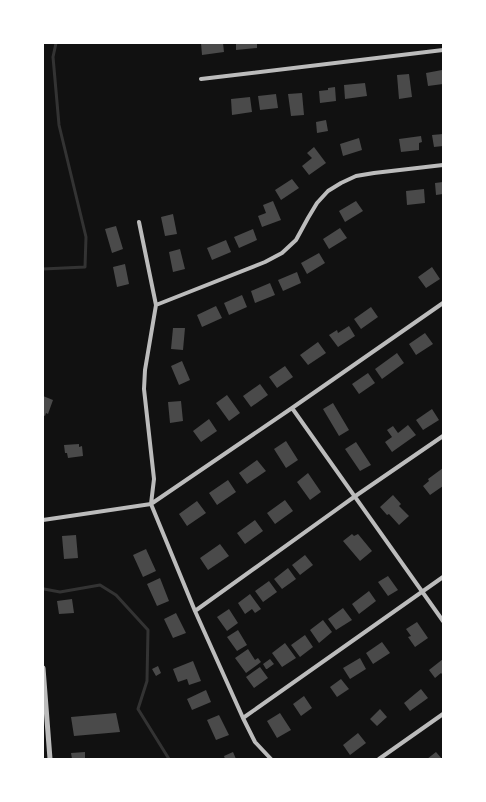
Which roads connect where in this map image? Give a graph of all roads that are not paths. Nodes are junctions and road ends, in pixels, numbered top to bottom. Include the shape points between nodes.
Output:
1 (443, 50) edge
2 (201, 79) dead end
3 (443, 165) edge
4 (139, 222) dead end
5 (443, 303) edge
6 (156, 305) junction
7 (292, 408) junction
8 (443, 436) edge
9 (354, 497) junction
10 (151, 504) junction
11 (43, 520) edge
12 (443, 577) edge
13 (422, 591) junction
14 (195, 611) junction
15 (443, 621) edge
16 (43, 668) edge
17 (443, 714) edge
18 (243, 718) junction
19 (50, 759) edge
20 (271, 759) edge
21 (379, 759) edge

1 - 2 street
3 - 6 street via 356,176 341,183 328,191 317,203 296,240 282,253
4 - 6 street
5 - 7 street
6 - 10 street via 144,376 154,479
7 - 9 street
7 - 10 street
8 - 9 street
9 - 13 street
9 - 14 street
10 - 11 street
10 - 14 street
12 - 13 street
13 - 15 street
13 - 18 street
14 - 18 street
16 - 19 street
17 - 21 street
18 - 20 street via 255,742

